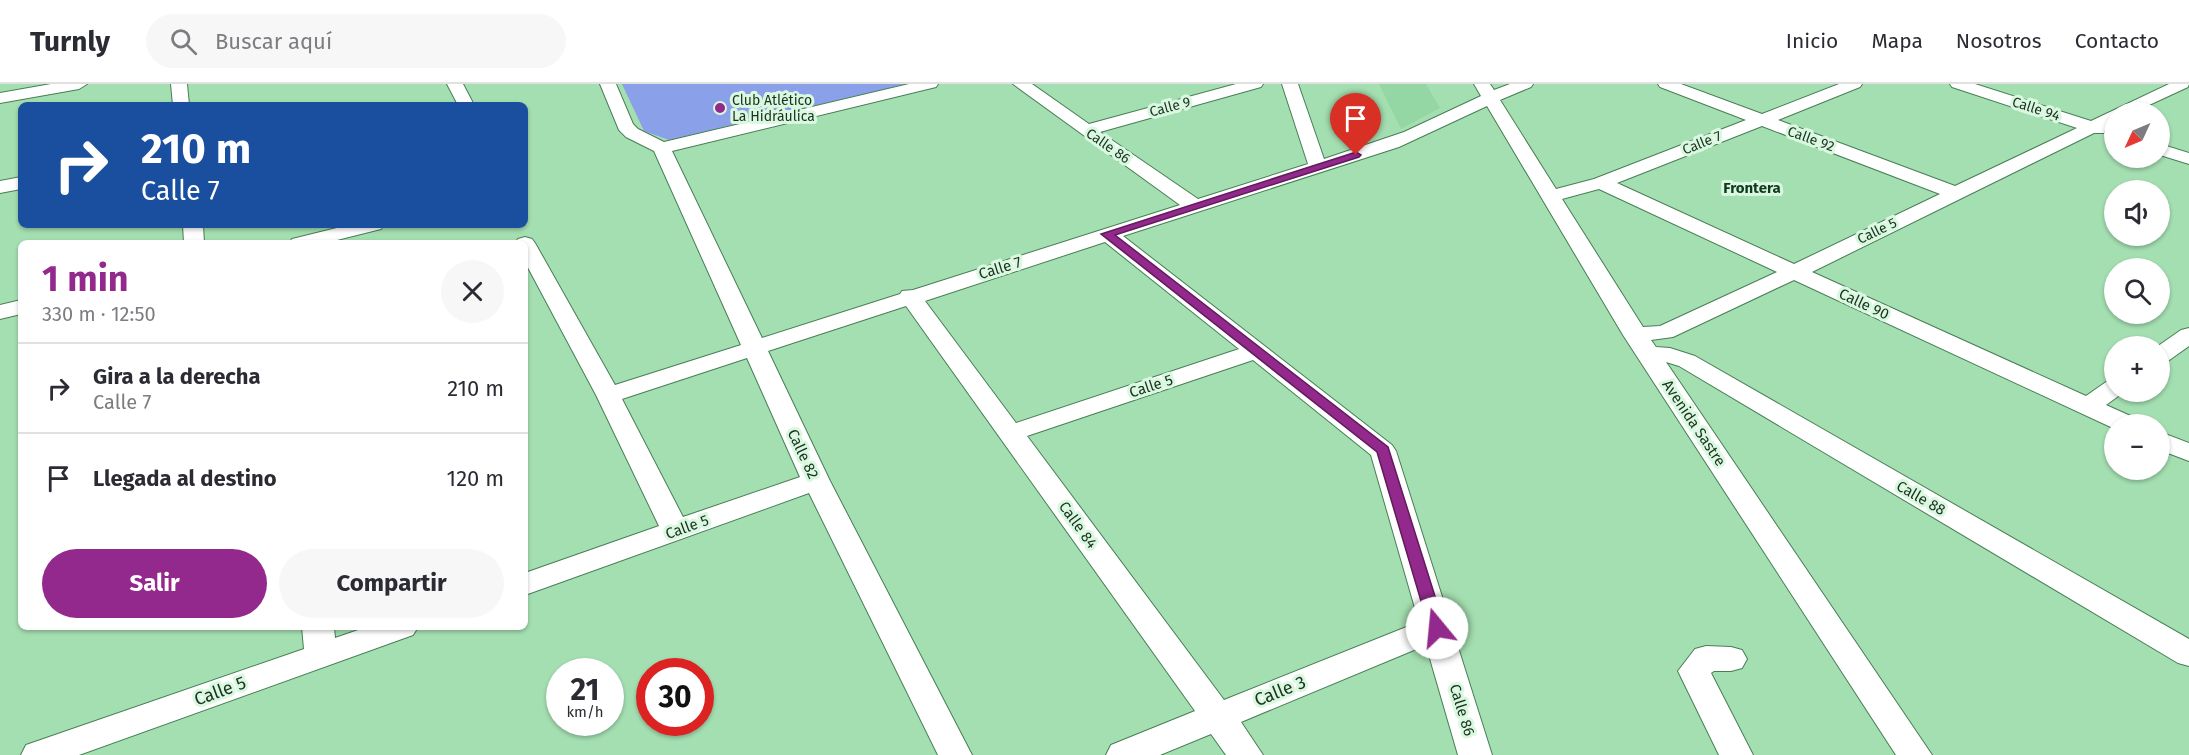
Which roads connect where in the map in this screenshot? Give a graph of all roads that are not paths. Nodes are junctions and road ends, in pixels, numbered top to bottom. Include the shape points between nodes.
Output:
1 (79, 84) edge
2 (179, 84) edge
3 (455, 84) edge
4 (608, 84) edge
5 (930, 84) edge
6 (1021, 84) edge
7 (1255, 84) edge
8 (1290, 84) edge
9 (1525, 84) edge
10 (1666, 84) edge
11 (1854, 84) edge
12 (1958, 84) edge
13 (2182, 84) edge
14 (1486, 90) edge
15 (0, 98) edge
16 (181, 102) edge
17 (464, 102) edge
18 (2143, 102) edge
19 (1760, 119) junction
20 (2104, 121) edge
21 (2091, 127) junction
22 (1086, 130) junction
23 (2104, 131) edge
24 (662, 148) junction
25 (2170, 152) edge
26 (2189, 159) edge
27 (1318, 168) junction
28 (1601, 183) junction
29 (18, 184) edge
30 (0, 187) edge
31 (1956, 193) junction
32 (1549, 196) junction
33 (1196, 207) junction
34 (362, 228) edge
35 (1107, 234) junction
36 (312, 240) edge
37 (528, 248) edge
38 (1794, 272) junction
39 (910, 296) junction
40 (18, 308) edge
41 (0, 312) edge
42 (2189, 335) edge
43 (1642, 344) junction
44 (752, 347) junction
45 (2170, 349) edge
46 (1257, 351) junction
47 (608, 395) junction
48 (2104, 395) edge
49 (2088, 407) junction
50 (2104, 414) edge
51 (1011, 433) junction
52 (2170, 444) edge
53 (2189, 453) edge
54 (816, 481) junction
55 (676, 531) junction
56 (528, 583) edge
57 (1437, 628) junction
58 (384, 630) edge
59 (319, 641) edge
60 (2189, 654) edge
61 (1731, 659) dead end
62 (1218, 717) junction
63 (38, 755) edge
64 (955, 755) edge
65 (1123, 755) edge
66 (1246, 755) edge
67 (1475, 755) edge
68 (1736, 755) edge
69 (1915, 755) edge

1 - 15 street
2 - 16 street
3 - 17 street
4 - 24 street via 625,126
5 - 24 street
6 - 22 street, Calle 86
7 - 22 street, Calle 9
8 - 27 street
9 - 14 street
10 - 19 street, Calle 92
11 - 19 street, Calle 7
12 - 21 street, Calle 94
13 - 18 street
14 - 27 street, Calle 7 via 1427,131
14 - 32 street, Avenida Sastre
19 - 28 street, Calle 7
19 - 31 street, Calle 92
20 - 21 street, Calle 5
21 - 23 street, Calle 94
21 - 31 street, Calle 5
22 - 33 street, Calle 86
24 - 44 street, Calle 82
25 - 26 street
27 - 33 street, Calle 7
28 - 32 street, Calle 7
28 - 38 street, Calle 90
29 - 30 street
31 - 38 street, Calle 5
32 - 43 street, Avenida Sastre
33 - 35 street, Calle 7
34 - 36 street
35 - 39 street, Calle 7
35 - 46 street, Calle 86
37 - 47 street
38 - 43 street, Calle 5
38 - 49 street, Calle 90
39 - 44 street, Calle 7
39 - 51 street, Calle 84
40 - 41 street
42 - 45 street
43 - 60 street, Calle 88 via 1687,361
43 - 69 street, Avenida Sastre
44 - 47 street, Calle 7
44 - 54 street, Calle 82
46 - 51 street, Calle 5
46 - 57 street, Calle 86 via 1383,450
47 - 55 street
48 - 49 street
49 - 50 street, Calle 90
51 - 62 street, Calle 84
52 - 53 street
54 - 55 street, Calle 5
54 - 64 street, Calle 82
55 - 56 street, Calle 5
57 - 62 street, Calle 3
57 - 67 street, Calle 86
58 - 59 street, Calle 5
59 - 63 street, Calle 5
61 - 68 street via 1706,658 1694,671
62 - 65 street, Calle 3
62 - 66 street, Calle 84

